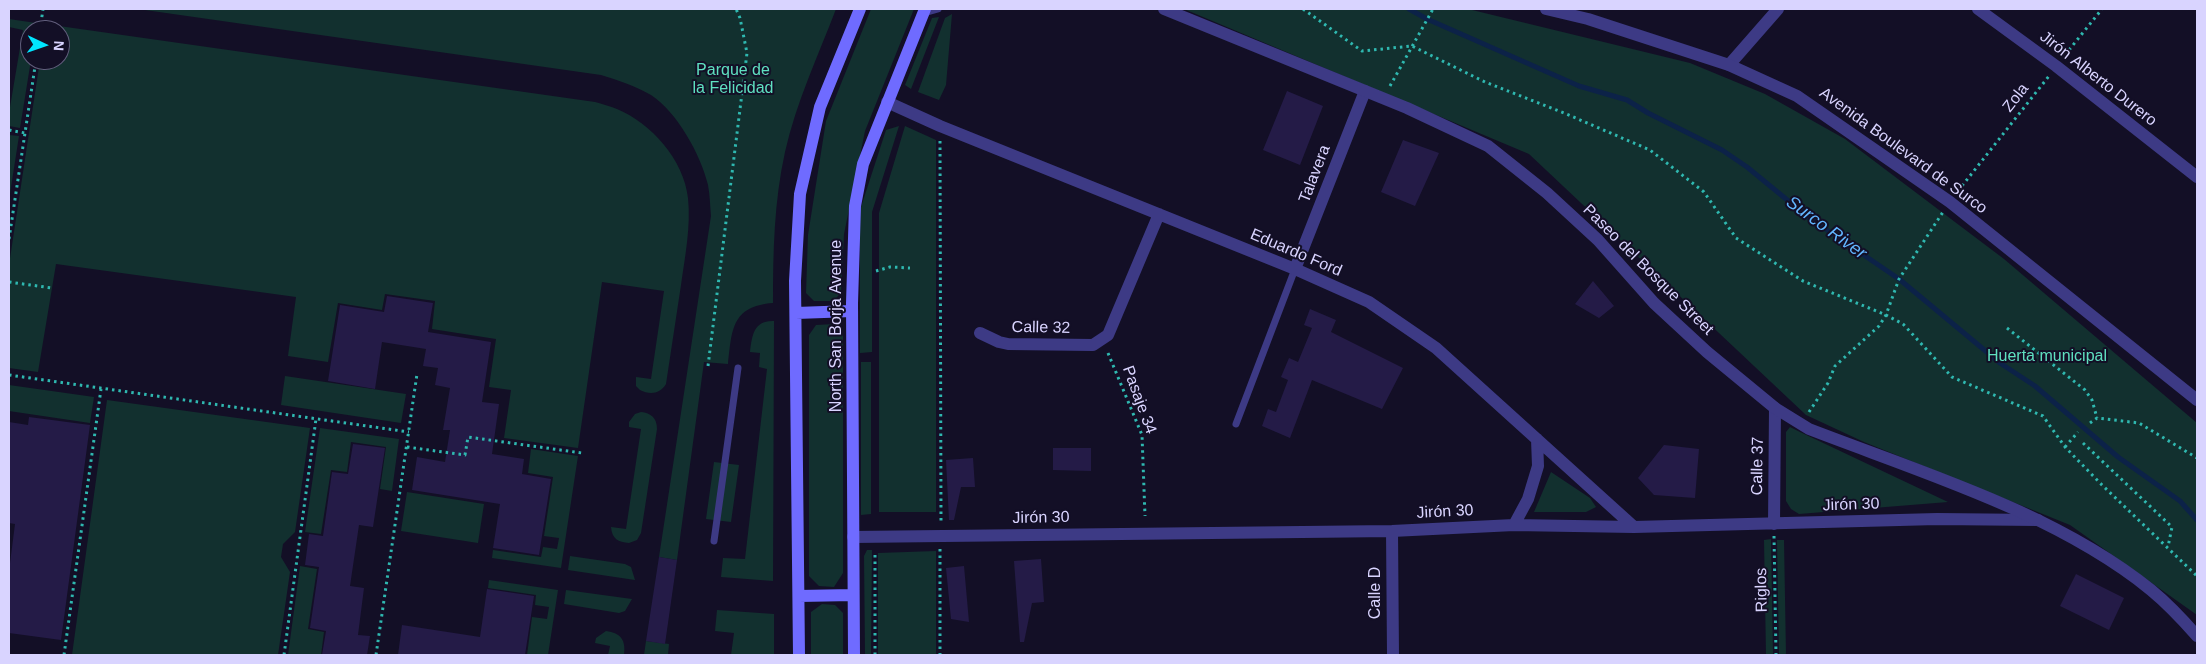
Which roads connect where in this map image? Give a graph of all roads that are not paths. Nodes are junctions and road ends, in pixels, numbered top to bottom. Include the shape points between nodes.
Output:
1 (860, 9) edge
2 (938, 9) edge
3 (1164, 9) edge
4 (1546, 9) edge
5 (1778, 9) edge
6 (1978, 9) edge
7 (925, 11) edge
8 (1729, 65) junction
9 (1365, 91) junction
10 (887, 102) junction
11 (2197, 177) edge
12 (1159, 214) junction
13 (1296, 270) junction
14 (852, 311) junction
15 (796, 313) junction
16 (980, 333) dead end
17 (738, 368) dead end
18 (2197, 400) edge
19 (1775, 408) junction
20 (1236, 424) dead end
21 (1537, 439) junction
22 (2039, 520) junction
23 (1774, 524) junction
24 (1514, 525) junction
25 (1634, 527) junction
26 (1392, 531) junction
27 (853, 537) junction
28 (714, 541) dead end
29 (854, 595) junction
30 (799, 596) junction
31 (2197, 636) edge
32 (799, 655) edge
33 (854, 655) edge
34 (1393, 655) edge

1 - 15 main road via 820,107 800,194
2 - 7 lane
3 - 9 street, Paseo del Bosque Street
4 - 8 street, Avenida Boulevard de Surco via 1588,19
5 - 8 street
6 - 11 street, Jirón Alberto Durero
7 - 10 main road, North San Borja Avenue
8 - 18 street, Avenida Boulevard de Surco via 1797,96 1950,202
9 - 13 street, Talavera
9 - 19 street, Paseo del Bosque Street via 1488,146 1598,240 1654,303
10 - 12 street, Eduardo Ford
10 - 14 main road, North San Borja Avenue via 864,164 855,206
12 - 13 street, Eduardo Ford
12 - 16 street, Calle 32 via 1108,336 1102,341 1094,345 1008,344
13 - 20 lane
13 - 21 street, Eduardo Ford via 1369,302 1428,343
14 - 15 main road
14 - 27 main road, North San Borja Avenue
15 - 30 main road
17 - 28 lane
19 - 22 street, Paseo del Bosque Street via 1809,429
19 - 23 street, Calle 37
21 - 24 street via 1538,466 1528,499
21 - 25 street, Eduardo Ford
22 - 23 street, Jirón 30 via 1937,519
22 - 31 street, Paseo del Bosque Street via 2081,542 2151,590
23 - 25 street, Jirón 30
24 - 25 street, Jirón 30
24 - 26 street, Jirón 30
26 - 27 street, Jirón 30
26 - 34 street, Calle D
27 - 29 main road, North San Borja Avenue
29 - 30 main road
29 - 33 main road, North San Borja Avenue
30 - 32 main road

